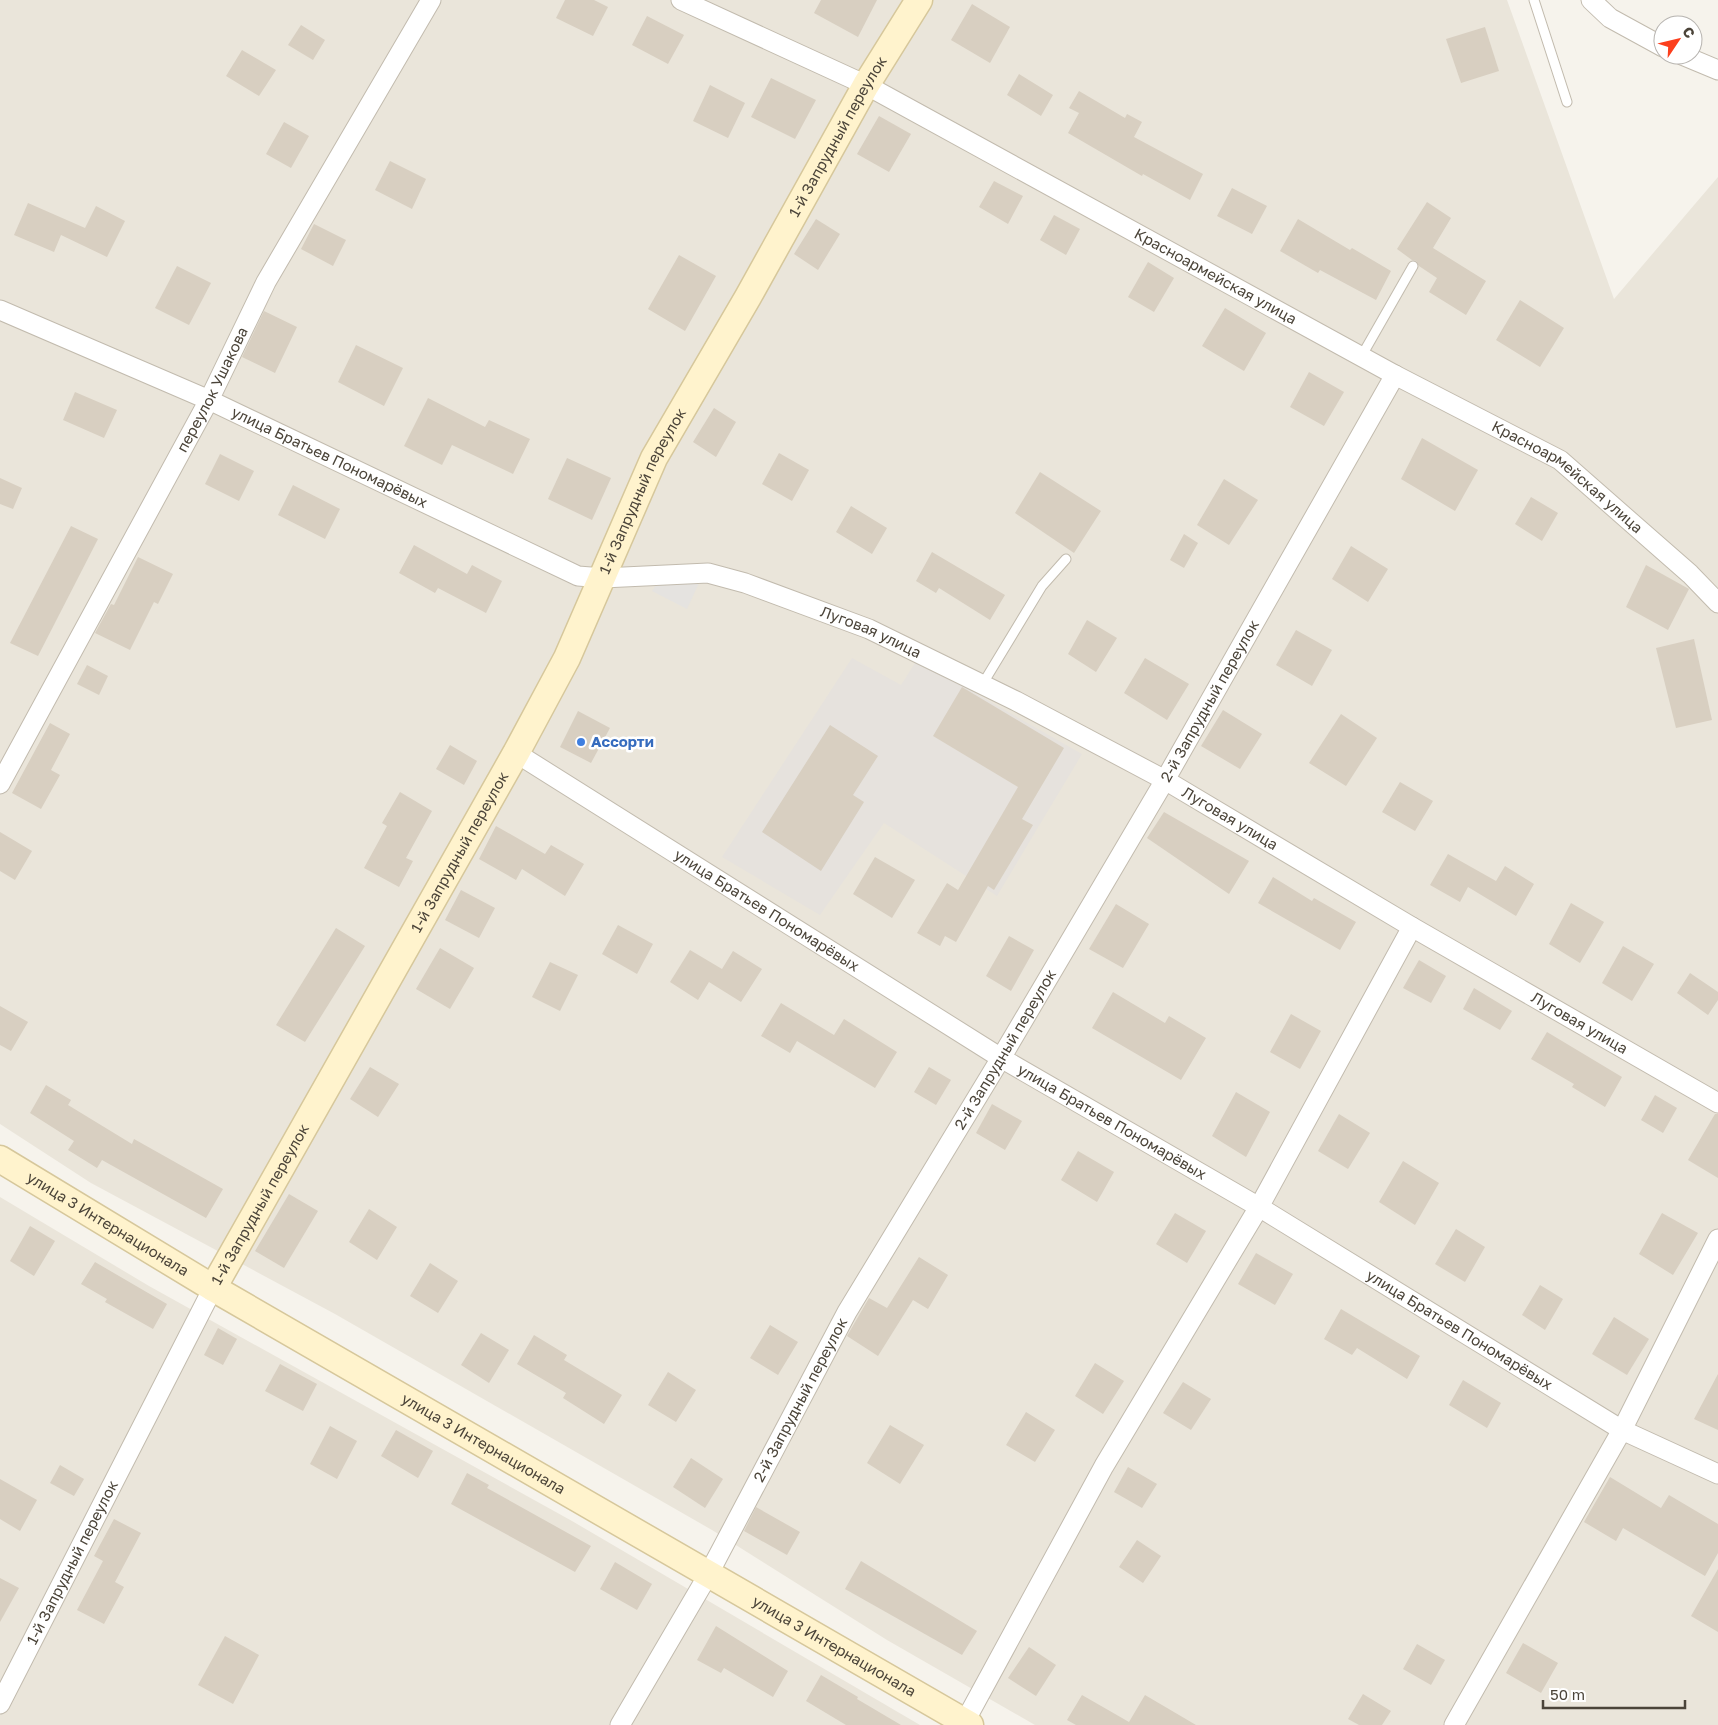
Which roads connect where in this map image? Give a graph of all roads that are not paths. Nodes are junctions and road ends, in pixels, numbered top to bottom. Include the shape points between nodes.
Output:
1 (431, 0) edge
2 (681, 0) edge
3 (919, 0) edge
4 (1534, 0) edge
5 (1591, 0) edge
6 (1653, 42) edge
7 (1703, 64) edge
8 (1718, 70) edge
9 (866, 85) junction
10 (1567, 102) dead end
11 (1413, 266) dead end
12 (0, 310) edge
13 (1361, 357) junction
14 (1394, 375) junction
15 (210, 400) junction
16 (1066, 559) dead end
17 (603, 578) junction
18 (1718, 603) edge
19 (982, 685) junction
20 (516, 753) junction
21 (1165, 780) junction
22 (0, 784) edge
23 (1412, 927) junction
24 (1001, 1058) junction
25 (1718, 1103) edge
26 (0, 1159) edge
27 (1259, 1207) junction
28 (1718, 1239) edge
29 (213, 1288) junction
30 (1622, 1430) junction
31 (1718, 1474) edge
32 (708, 1574) junction
33 (0, 1704) edge
34 (966, 1724) edge
35 (620, 1725) edge
36 (1454, 1725) edge

1 - 15 street, переулок Ушакова via 266,282
2 - 9 street, Красноармейская улица
3 - 9 street, 1-й Запрудный переулок
4 - 10 lane
5 - 6 street via 1610,18
7 - 8 street
9 - 13 street, Красноармейская улица
9 - 17 street, 1-й Запрудный переулок via 654,458
11 - 13 lane
12 - 15 street, улица Братьев Пономарёвых
13 - 14 street, Красноармейская улица
14 - 18 street, Красноармейская улица via 1560,460 1690,574
14 - 21 street, 2-й Запрудный переулок
15 - 17 street, улица Братьев Пономарёвых via 578,576
15 - 22 street, переулок Ушакова
16 - 19 lane via 1042,586
17 - 19 street, Луговая улица via 708,573 744,583 869,629
17 - 20 street, 1-й Запрудный переулок via 567,658
19 - 21 street, Луговая улица
20 - 24 street, улица Братьев Пономарёвых
20 - 29 street, 1-й Запрудный переулок
21 - 23 street, Луговая улица
21 - 24 street, 2-й Запрудный переулок
23 - 25 street, Луговая улица
23 - 27 street
24 - 27 street, улица Братьев Пономарёвых
24 - 32 street, 2-й Запрудный переулок via 847,1312
26 - 29 street, улица 3 Интернационала
27 - 30 street, улица Братьев Пономарёвых
27 - 34 street via 1104,1466
28 - 30 street
29 - 32 street, улица 3 Интернационала
29 - 33 street, 1-й Запрудный переулок
30 - 31 street, улица Братьев Пономарёвых
30 - 36 street
32 - 34 street, улица 3 Интернационала
32 - 35 street, 2-й Запрудный переулок

